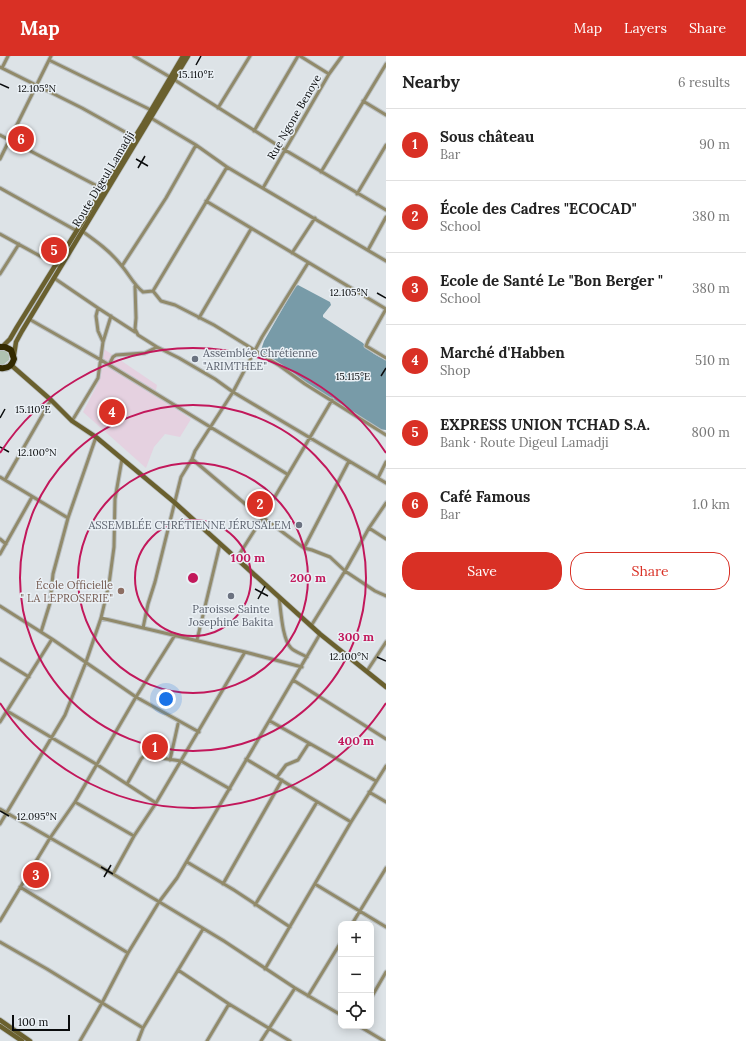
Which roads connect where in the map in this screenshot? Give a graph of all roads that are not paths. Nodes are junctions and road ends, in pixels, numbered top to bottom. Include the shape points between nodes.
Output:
1 (8, 56) edge
2 (134, 56) edge
3 (183, 56) edge
4 (188, 56) edge
5 (250, 56) edge
6 (299, 56) edge
7 (342, 56) edge
8 (50, 58) edge
9 (386, 64) edge
10 (1, 67) edge
11 (329, 74) junction
12 (172, 78) junction
13 (37, 86) junction
14 (363, 101) junction
15 (218, 108) junction
16 (151, 110) junction
17 (386, 114) edge
18 (151, 118) junction
19 (254, 131) junction
20 (0, 135) edge
21 (134, 137) junction
22 (10, 140) junction
23 (196, 145) junction
24 (386, 145) edge
25 (285, 150) junction
26 (0, 159) edge
27 (227, 167) junction
28 (321, 172) junction
29 (0, 188) edge
30 (263, 188) junction
31 (105, 190) junction
32 (357, 194) junction
33 (206, 201) junction
34 (386, 210) edge
35 (386, 217) edge
36 (314, 218) junction
37 (251, 229) junction
38 (79, 231) junction
39 (0, 234) edge
40 (19, 244) junction
41 (368, 250) junction
42 (292, 253) junction
43 (386, 261) edge
44 (308, 263) junction
45 (58, 266) junction
46 (122, 266) junction
47 (0, 274) edge
48 (54, 278) junction
49 (135, 286) junction
50 (153, 291) junction
51 (98, 308) junction
52 (386, 309) edge
53 (112, 316) junction
54 (199, 318) junction
55 (29, 319) junction
56 (136, 332) junction
57 (103, 342) junction
58 (1, 347) edge
59 (156, 347) junction
60 (256, 350) junction
61 (14, 355) junction
62 (386, 358) edge
63 (101, 360) junction
64 (11, 365) junction
65 (109, 365) junction
66 (0, 369) edge
67 (233, 392) junction
68 (51, 400) junction
69 (332, 400) junction
70 (72, 421) junction
71 (210, 428) junction
72 (386, 435) edge
73 (96, 437) junction
74 (310, 437) junction
75 (122, 459) junction
76 (192, 459) junction
77 (349, 461) junction
78 (386, 462) edge
79 (287, 474) junction
80 (0, 477) edge
81 (378, 478) junction
82 (5, 480) junction
83 (386, 483) edge
84 (32, 497) junction
85 (174, 502) junction
86 (386, 503) edge
87 (263, 517) junction
88 (68, 518) junction
89 (369, 528) junction
90 (0, 539) edge
91 (386, 539) edge
92 (6, 544) junction
93 (220, 544) junction
94 (304, 548) junction
95 (0, 554) edge
96 (237, 558) junction
97 (345, 571) junction
98 (386, 596) edge
99 (279, 597) junction
100 (0, 606) edge
101 (101, 618) junction
102 (311, 626) junction
103 (143, 628) junction
104 (41, 632) junction
105 (320, 634) junction
106 (175, 635) junction
107 (52, 639) junction
108 (197, 640) junction
109 (386, 642) edge
110 (245, 652) junction
111 (307, 657) junction
112 (0, 659) edge
113 (86, 662) junction
114 (302, 667) junction
115 (367, 671) junction
116 (29, 677) junction
117 (293, 680) junction
118 (386, 687) edge
119 (136, 697) junction
120 (7, 711) junction
121 (270, 721) junction
122 (0, 722) edge
123 (178, 724) dead end
124 (199, 732) junction
125 (52, 738) junction
126 (386, 739) edge
127 (309, 743) junction
128 (246, 759) junction
129 (170, 760) junction
130 (181, 762) junction
131 (96, 765) junction
132 (386, 766) edge
133 (277, 777) junction
134 (282, 780) junction
135 (376, 781) junction
136 (127, 784) junction
137 (230, 789) junction
138 (369, 792) junction
139 (75, 802) junction
140 (317, 802) junction
141 (386, 802) edge
142 (156, 803) junction
143 (0, 809) edge
144 (7, 813) junction
145 (350, 822) junction
146 (0, 824) edge
147 (134, 836) junction
148 (50, 838) junction
149 (186, 862) junction
150 (386, 869) edge
151 (113, 874) junction
152 (223, 884) junction
153 (315, 884) junction
154 (20, 887) junction
155 (159, 902) junction
156 (256, 905) junction
157 (359, 911) junction
158 (0, 921) edge
159 (354, 921) edge
160 (290, 927) junction
161 (386, 927) edge
162 (203, 929) junction
163 (0, 942) edge
164 (338, 947) edge
165 (128, 953) junction
166 (265, 969) junction
167 (178, 970) junction
168 (386, 972) edge
169 (295, 988) junction
170 (374, 993) edge
171 (308, 996) junction
172 (102, 1003) junction
173 (229, 1004) junction
174 (338, 1013) edge
175 (0, 1020) edge
176 (0, 1026) edge
177 (143, 1028) junction
178 (269, 1028) junction
179 (364, 1029) edge
180 (22, 1041) edge
181 (30, 1041) edge
182 (80, 1041) edge
183 (138, 1041) edge
184 (207, 1041) edge
185 (261, 1041) edge
186 (290, 1041) edge
187 (384, 1041) edge

1 - 10 street
2 - 12 street
3 - 12 main road
4 - 12 main road, Route Digeul Lamadji
5 - 15 street
6 - 11 street
6 - 19 street
7 - 11 street, Rue Ngone Benoye
8 - 13 street
8 - 16 street
9 - 14 street
10 - 13 street
11 - 25 street, Rue Ngone Benoye
12 - 15 street
12 - 16 main road
12 - 18 main road, Route Digeul Lamadji
13 - 21 street
13 - 22 street
14 - 17 street
14 - 28 street
15 - 19 street
16 - 21 main road
18 - 23 street
18 - 31 main road, Route Digeul Lamadji
19 - 25 street
20 - 22 street
21 - 31 main road
22 - 26 street
22 - 31 street
23 - 27 street
23 - 46 street via 166,198
24 - 32 street
25 - 28 street
25 - 30 street, Rue Ngone Benoye
27 - 30 street
27 - 33 street
28 - 32 street
29 - 38 street
30 - 36 street
31 - 38 main road, Route Digeul Lamadji
32 - 34 street
33 - 37 street
33 - 50 street
35 - 41 street
36 - 41 street
36 - 42 street
37 - 42 street
37 - 54 street
38 - 45 main road, Route Digeul Lamadji
38 - 46 street via 102,246
39 - 40 street
40 - 45 street
40 - 47 street
41 - 43 street
42 - 44 street
44 - 52 street
44 - 60 street
45 - 48 main road, Route Digeul Lamadji
45 - 58 main road via 14,334
46 - 49 street
48 - 51 street
48 - 55 main road, Route Digeul Lamadji
49 - 50 street via 143,292
49 - 56 street
50 - 54 street via 162,301
51 - 53 street
51 - 57 street via 98,331
52 - 62 street via 366,346
53 - 56 street
53 - 57 street
54 - 60 street
55 - 61 main road, Route Digeul Lamadji via 16,342
55 - 63 street
56 - 59 street
57 - 63 street
58 - 61 highway via 8,348
59 - 65 street via 145,353 116,355
59 - 67 street via 191,364
60 - 67 street
60 - 69 street
61 - 64 highway
63 - 65 street
63 - 70 street via 98,378
64 - 66 highway
64 - 68 main road
65 - 71 street
67 - 71 street
67 - 74 street
68 - 70 main road
68 - 82 street
69 - 72 street
69 - 74 street
70 - 73 main road
71 - 76 street
71 - 79 street
73 - 75 main road
73 - 88 street
74 - 77 street
74 - 79 street
75 - 85 main road
75 - 101 street via 116,499 114,547
76 - 85 street via 181,477
76 - 87 street
77 - 81 street
77 - 94 street
78 - 81 street
79 - 87 street
80 - 82 street
81 - 83 street
82 - 84 street
84 - 88 street
84 - 92 street
85 - 93 main road
85 - 103 street
86 - 89 street
87 - 94 street
87 - 96 street
88 - 104 street via 53,574 50,603
89 - 91 street
89 - 97 street
90 - 92 street
92 - 95 street
93 - 96 main road
93 - 108 street
94 - 97 street via 330,557
96 - 99 main road
97 - 98 street
97 - 102 street
99 - 102 main road
99 - 111 street via 288,645 292,650
100 - 104 street
101 - 103 street
101 - 113 street
102 - 105 main road
103 - 106 street
104 - 107 street
105 - 111 street
105 - 115 main road
106 - 108 street
106 - 119 street
107 - 113 street
107 - 116 street
108 - 110 street
109 - 115 street
110 - 114 street
110 - 124 street
111 - 114 street
112 - 116 street
113 - 119 street
113 - 125 street via 65,715
114 - 117 street
115 - 118 main road
116 - 120 street
117 - 121 street
117 - 126 street
119 - 124 street
119 - 131 street
120 - 122 street
120 - 125 street
121 - 127 street
121 - 128 street
123 - 129 street
124 - 130 street
125 - 131 street
125 - 144 street
127 - 133 street via 298,760 286,765
127 - 135 street
128 - 133 street
128 - 137 street
129 - 130 street
129 - 136 street via 144,756
130 - 137 street
130 - 142 street
131 - 136 street
131 - 139 street
131 - 142 street
132 - 135 street
133 - 134 street
134 - 140 street
134 - 152 street
135 - 138 street
136 - 142 street
137 - 149 street
138 - 141 street
138 - 145 street
139 - 147 street
139 - 148 street
140 - 145 street
140 - 156 street
142 - 147 street
143 - 144 street
144 - 146 street
144 - 148 street
145 - 153 street
147 - 151 street
148 - 151 street
148 - 154 street
149 - 152 street
149 - 155 street
150 - 157 street
151 - 155 street
152 - 156 street
153 - 157 street
153 - 160 street
154 - 158 street
154 - 165 street
155 - 162 street
155 - 165 street
156 - 160 street
157 - 159 street
157 - 161 street
160 - 166 street
162 - 166 street
162 - 167 street
163 - 172 street
164 - 171 street
165 - 172 street
166 - 169 street
167 - 173 street
167 - 177 street
168 - 170 street
169 - 171 street
169 - 178 street
171 - 174 street
172 - 177 street
172 - 182 street
173 - 178 street
173 - 184 street
175 - 181 main road
176 - 180 main road
177 - 183 street
178 - 185 street
178 - 186 street
179 - 187 street

